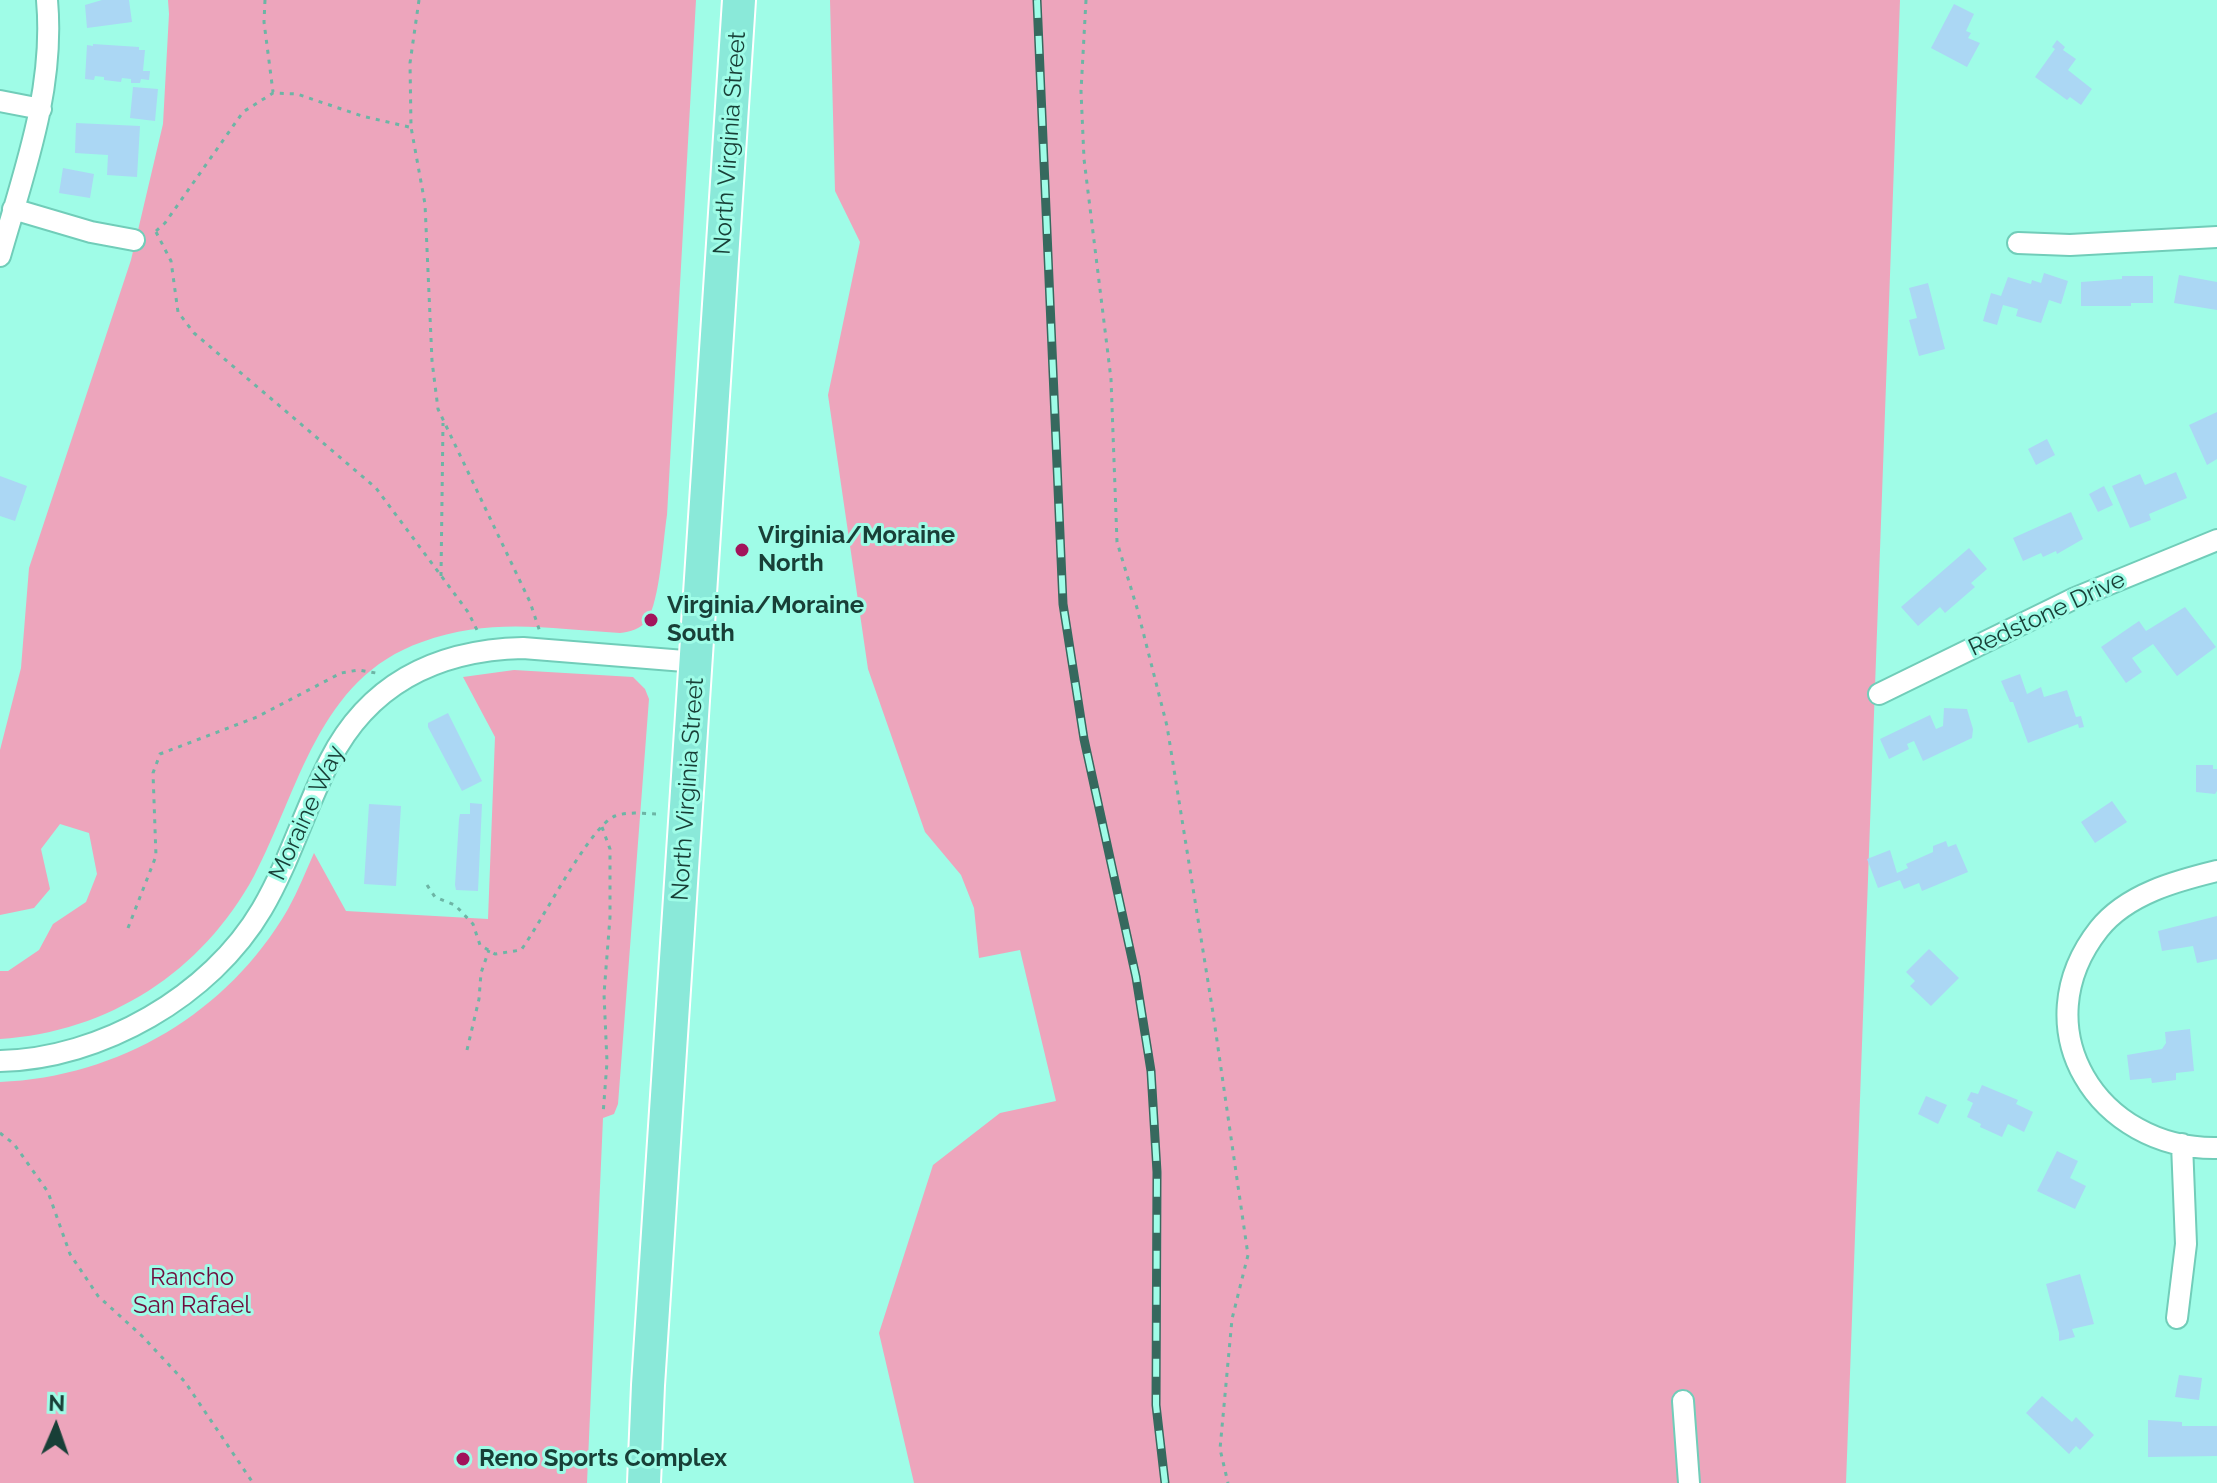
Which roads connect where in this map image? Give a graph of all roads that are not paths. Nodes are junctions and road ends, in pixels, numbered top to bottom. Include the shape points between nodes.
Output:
1 (47, 0) edge
2 (739, 0) edge
3 (0, 101) edge
4 (41, 109) junction
5 (13, 209) junction
6 (2217, 237) edge
7 (134, 240) road end
8 (2018, 243) dead end
9 (0, 256) edge
10 (2217, 540) edge
11 (697, 662) junction
12 (1879, 694) dead end
13 (2217, 871) edge
14 (0, 1061) edge
15 (2182, 1144) junction
16 (2217, 1148) edge
17 (2177, 1318) dead end
18 (1683, 1401) dead end
19 (644, 1483) edge
20 (1689, 1483) edge

1 - 4 street
2 - 11 main road, North Virginia Street
3 - 4 street
4 - 5 street
5 - 7 street
5 - 9 street
6 - 8 street
10 - 12 street, Redstone Drive via 2075,598
11 - 14 street, Moraine Way via 523,648 483,651 440,660 389,688 341,739 261,911 214,968 158,1013 126,1029 45,1056
11 - 19 main road, North Virginia Street
13 - 15 street via 2153,890 2124,907 2100,927 2078,963 2069,994 2072,1051 2098,1098 2148,1134
15 - 16 street
15 - 17 street via 2186,1244
18 - 20 street

